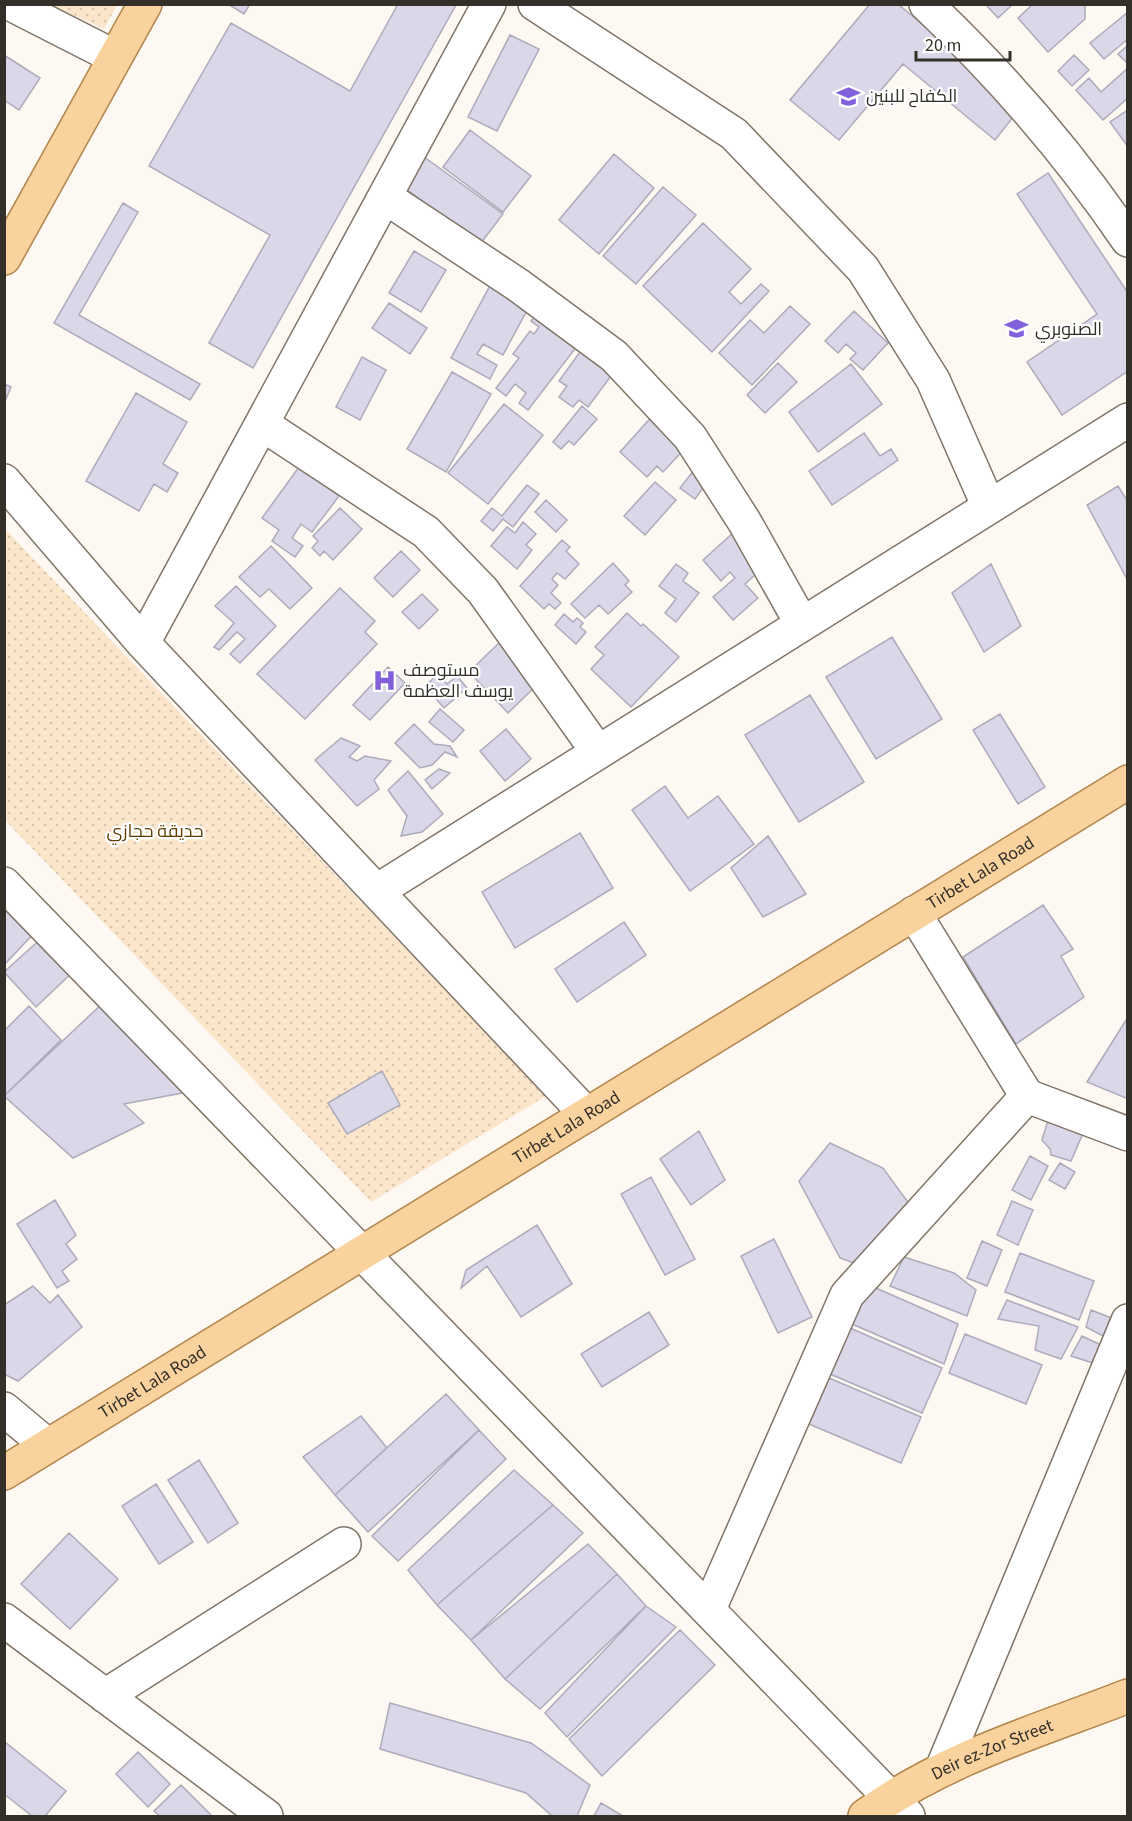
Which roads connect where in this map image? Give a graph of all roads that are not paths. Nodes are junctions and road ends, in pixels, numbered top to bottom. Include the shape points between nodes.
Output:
1 (11, 4) edge
2 (145, 4) edge
3 (489, 4) edge
4 (535, 4) edge
5 (926, 4) edge
6 (116, 57) junction
7 (385, 197) junction
8 (1128, 240) edge
9 (4, 258) edge
10 (1128, 420) edge
11 (262, 424) junction
12 (4, 481) edge
13 (989, 507) junction
14 (802, 624) junction
15 (143, 643) junction
16 (598, 752) junction
17 (1128, 782) edge
18 (4, 884) edge
19 (377, 891) junction
20 (914, 913) junction
21 (1027, 1096) junction
22 (587, 1115) junction
23 (1128, 1134) edge
24 (364, 1252) junction
25 (1128, 1321) edge
26 (4, 1409) edge
27 (47, 1445) junction
28 (4, 1473) edge
29 (344, 1544) dead end
30 (709, 1609) junction
31 (4, 1620) edge
32 (105, 1696) junction
33 (1128, 1696) edge
34 (942, 1769) junction
35 (888, 1810) edge
36 (266, 1816) edge

1 - 6 street
2 - 6 main road
3 - 7 street
4 - 13 street via 734,134 863,269 933,380
5 - 8 street via 968,44 1086,179
6 - 9 main road
7 - 11 street
7 - 14 street via 518,285 614,356 690,437 744,521
10 - 13 street
11 - 15 street
11 - 16 street via 426,532 483,591
12 - 15 street
13 - 14 street
14 - 16 street
15 - 19 street
16 - 19 street
17 - 20 main road, Tirbet Lala Road
18 - 24 street
19 - 22 street
20 - 21 street
20 - 22 main road, Tirbet Lala Road
21 - 23 street
21 - 30 street via 847,1295
22 - 24 main road, Tirbet Lala Road
24 - 27 main road, Tirbet Lala Road
24 - 30 street
25 - 34 street
26 - 27 street
27 - 28 main road, Tirbet Lala Road
29 - 32 street
30 - 35 street
31 - 32 street
32 - 36 street
33 - 34 main road, Deir ez-Zor Street
34 - 35 main road, Deir ez-Zor Street

